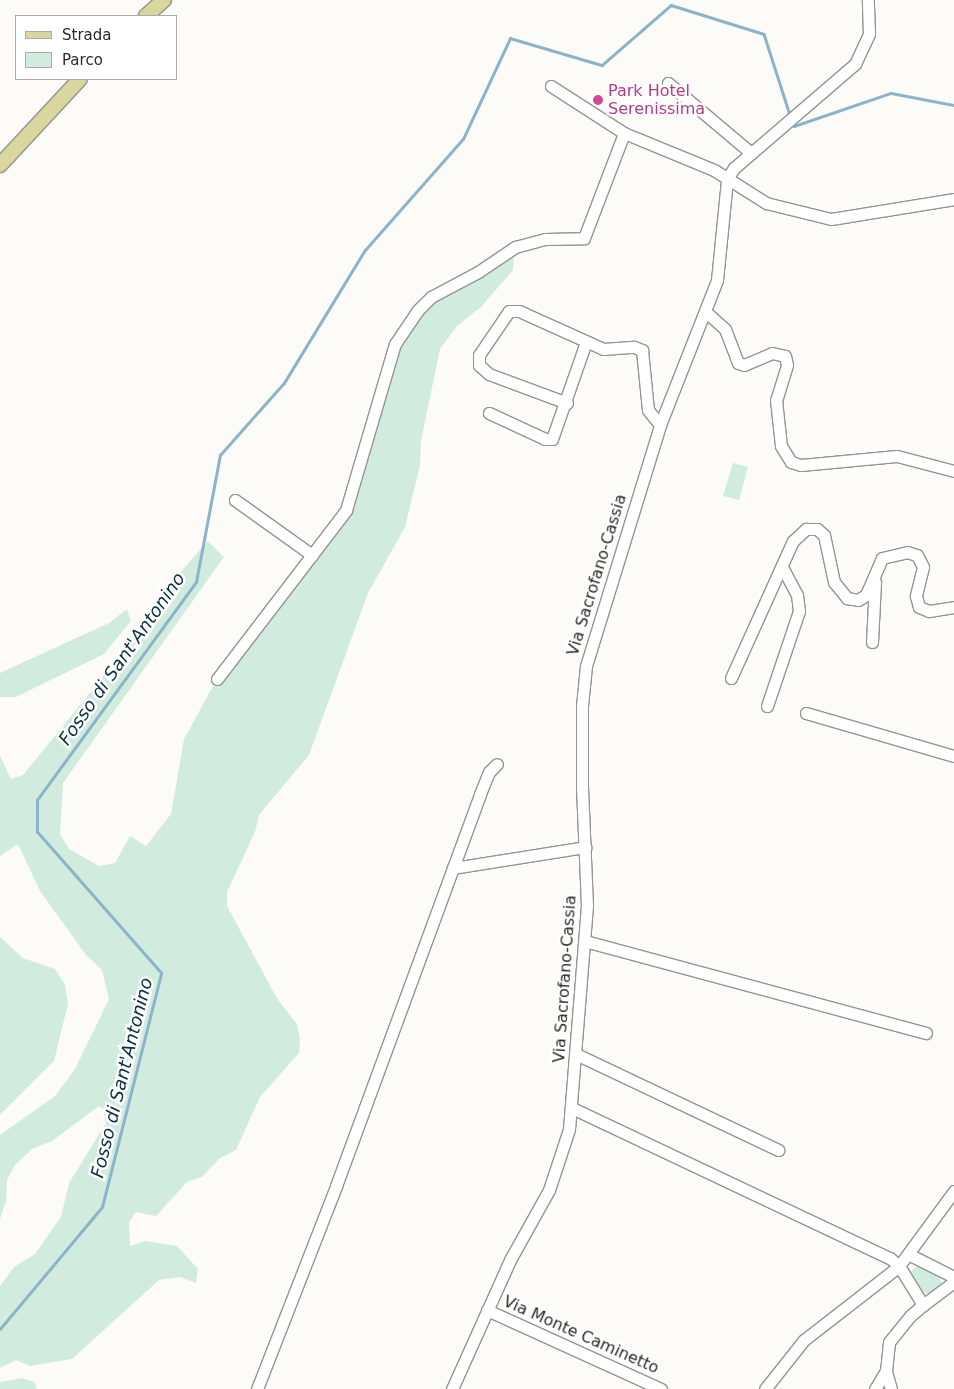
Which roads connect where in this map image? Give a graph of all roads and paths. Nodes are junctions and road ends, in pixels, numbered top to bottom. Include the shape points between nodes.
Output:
1 (164, 0) edge
2 (868, 0) edge
3 (147, 15) edge
4 (79, 80) edge
5 (668, 83) dead end
6 (551, 86) dead end
7 (624, 133) junction
8 (751, 153) junction
9 (0, 165) edge
10 (726, 179) junction
11 (954, 199) edge
12 (706, 312) junction
13 (586, 342) junction
14 (567, 403) junction
15 (489, 413) dead end
16 (660, 425) junction
17 (954, 471) edge
18 (235, 500) dead end
19 (312, 555) junction
20 (783, 569) junction
21 (875, 580) junction
22 (954, 607) edge
23 (872, 642) dead end
24 (731, 678) dead end
25 (217, 679) dead end
26 (767, 706) dead end
27 (806, 713) dead end
28 (954, 756) edge
29 (497, 764) dead end
30 (585, 847) junction
31 (452, 868) junction
32 (585, 941) junction
33 (926, 1033) dead end
34 (576, 1054) junction
35 (572, 1108) junction
36 (778, 1150) dead end
37 (954, 1191) edge
38 (908, 1254) junction
39 (899, 1266) junction
40 (954, 1278) edge
41 (954, 1282) edge
42 (923, 1305) junction
43 (487, 1310) junction
44 (886, 1371) junction
45 (256, 1389) edge
46 (452, 1389) edge
47 (661, 1389) edge
48 (765, 1389) edge
49 (875, 1389) edge
50 (891, 1389) edge

1 - 3 main road
2 - 8 street via 870,27 864,50 850,70
4 - 9 main road
5 - 8 street
6 - 7 street
7 - 10 street via 714,170
7 - 19 street via 584,238 544,239 515,247 431,297 417,311 393,350 350,501
8 - 10 street
10 - 11 street via 766,203 831,219
10 - 12 street, Via Sacrofano-Cassia via 720,267
12 - 16 street, Via Sacrofano-Cassia
12 - 17 street via 726,329 738,363 744,365 772,353 785,356 787,365 776,400 781,446 791,462 801,465 897,456
13 - 14 street
13 - 14 street via 514,310 504,315 479,355 479,365 489,374
13 - 16 street via 610,351 634,347 642,350 648,410
14 - 15 street via 554,436 549,440
16 - 30 street, Via Sacrofano-Cassia via 586,666 582,706
18 - 19 street
19 - 25 street
20 - 21 street via 795,538 804,530 813,529 826,538 832,576 844,596 861,600
20 - 24 street
20 - 26 street via 797,595 799,611
21 - 22 street via 879,562 885,556 899,552 914,554 923,567 916,596 919,607 929,611
21 - 23 street
27 - 28 street
29 - 31 street via 486,777
30 - 31 street
30 - 32 street, Via Sacrofano-Cassia
31 - 45 street via 336,1186
32 - 33 street
32 - 34 street, Via Sacrofano-Cassia
34 - 35 street, Via Sacrofano-Cassia
34 - 36 street
35 - 39 street via 882,1254
35 - 43 street, Via Sacrofano-Cassia via 562,1156 549,1190 510,1260
37 - 38 street
38 - 39 street
38 - 40 street
39 - 42 street
39 - 48 street via 804,1340
41 - 42 street
42 - 44 street via 892,1336 886,1351
43 - 46 street, Via Sacrofano-Cassia
43 - 47 street, Via Monte Caminetto
44 - 49 street
44 - 50 street

